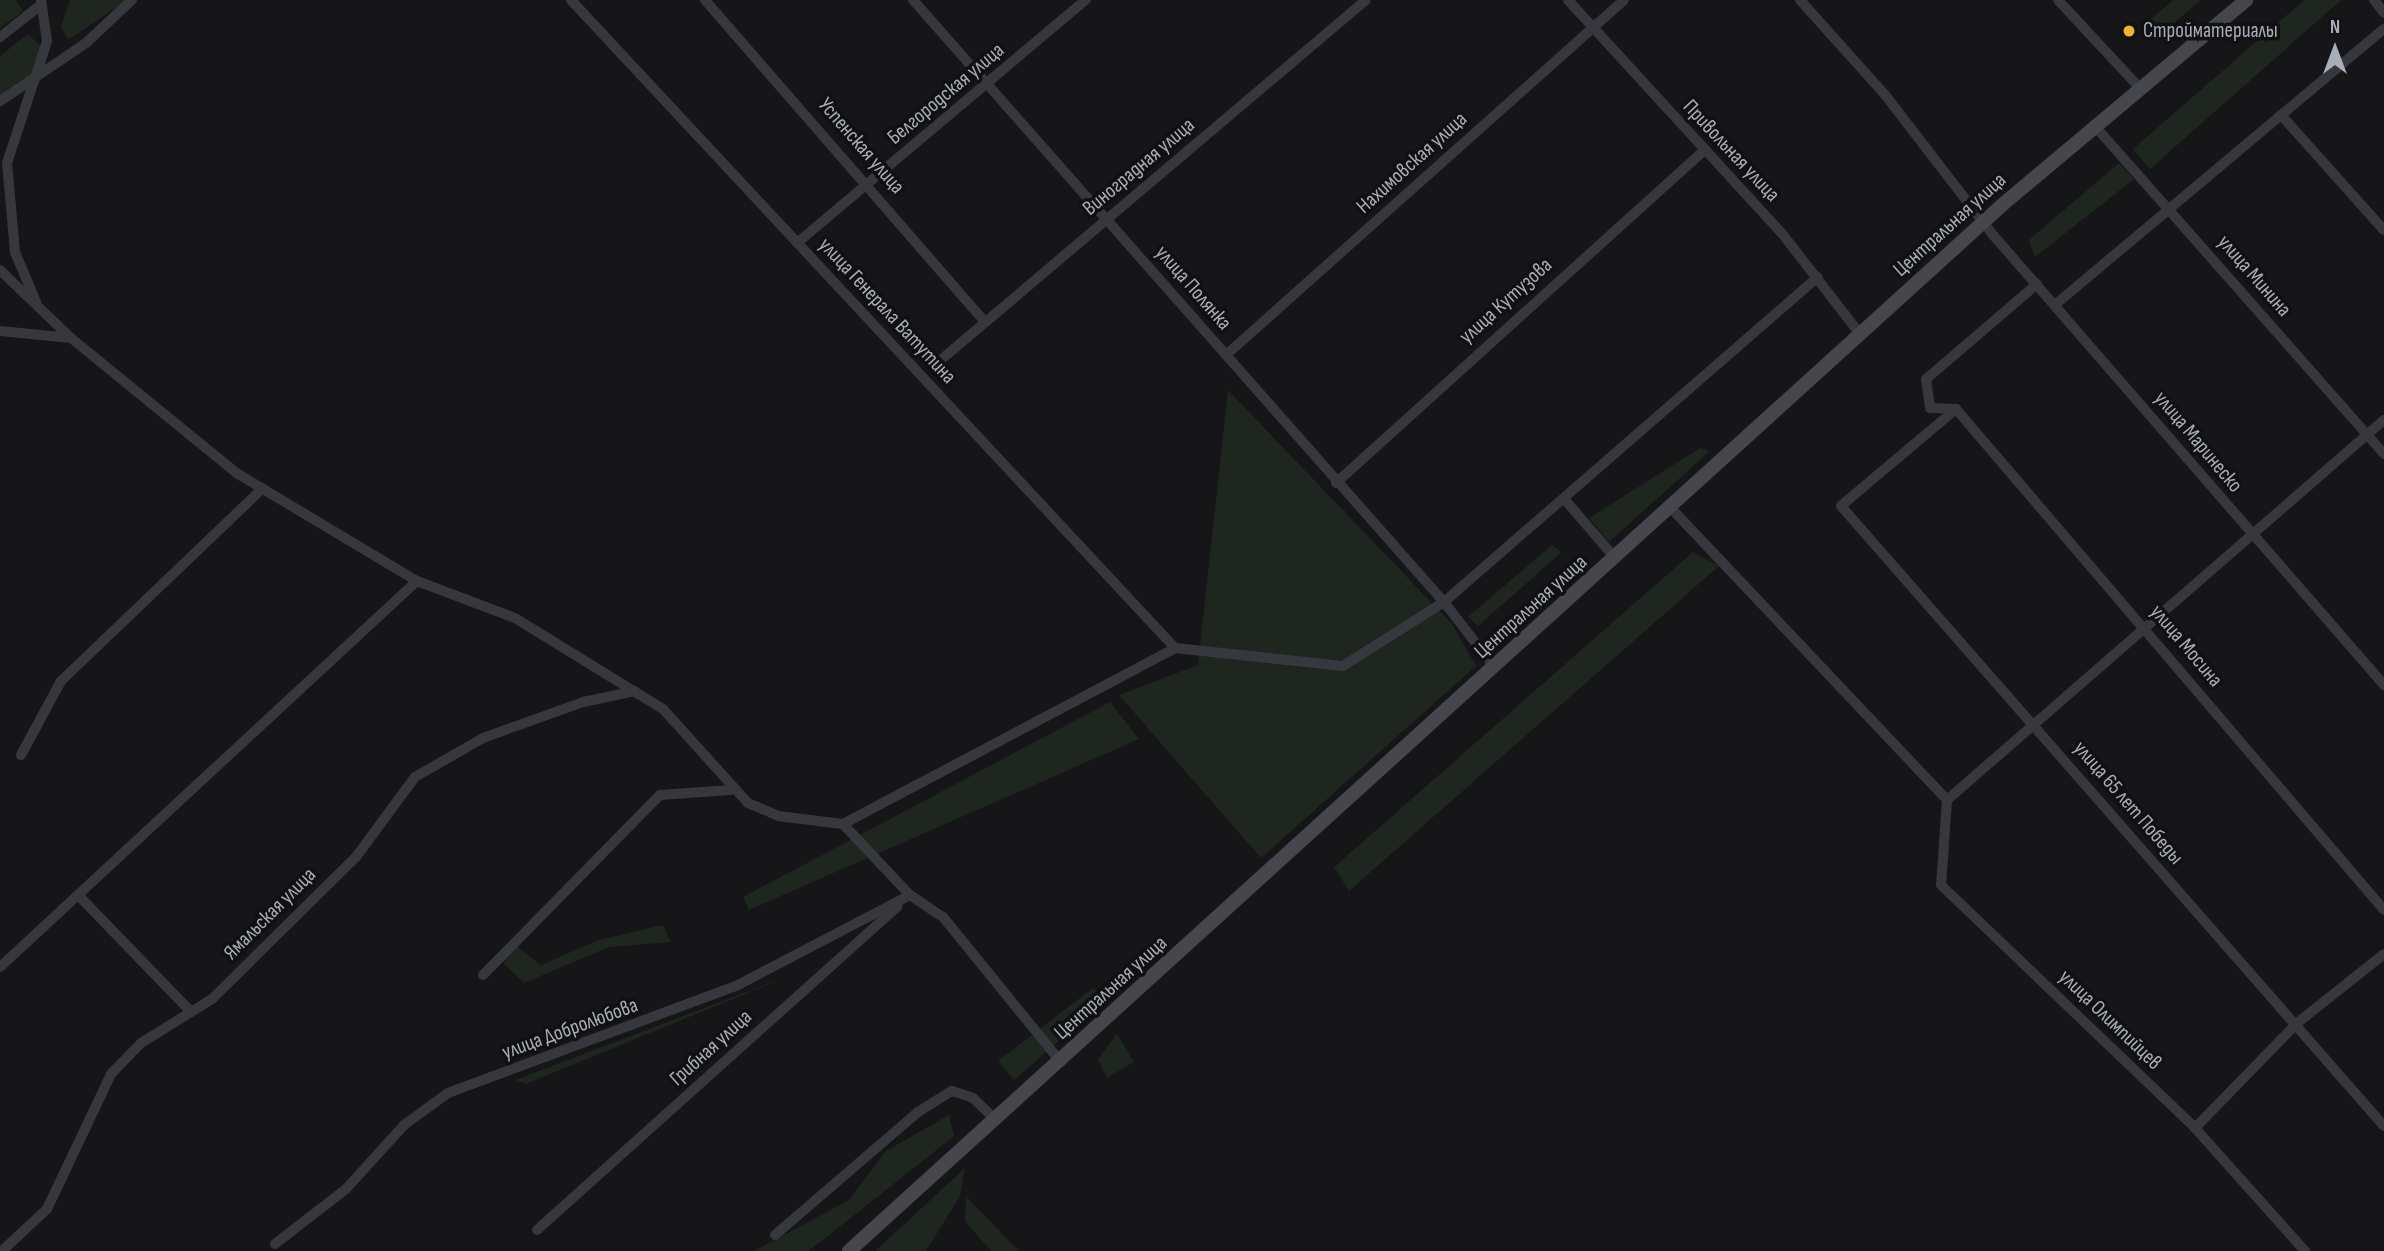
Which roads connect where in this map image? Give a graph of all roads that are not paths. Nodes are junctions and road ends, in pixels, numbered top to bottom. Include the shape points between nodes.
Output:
1 (132, 0) edge
2 (571, 0) edge
3 (705, 0) edge
4 (913, 0) edge
5 (1086, 0) edge
6 (1366, 0) edge
7 (1568, 0) edge
8 (1624, 0) edge
9 (1800, 0) edge
10 (2058, 0) edge
11 (2246, 0) edge
12 (2374, 0) edge
13 (41, 2) edge
14 (2384, 13) edge
15 (1593, 27) junction
16 (2384, 29) edge
17 (0, 37) edge
18 (39, 75) junction
19 (989, 84) junction
20 (2138, 86) junction
21 (0, 101) edge
22 (2281, 116) junction
23 (2094, 125) junction
24 (1704, 151) junction
25 (870, 183) junction
26 (2169, 207) junction
27 (1107, 219) junction
28 (1984, 223) junction
29 (2384, 230) edge
30 (797, 243) junction
31 (0, 270) edge
32 (1818, 277) junction
33 (2037, 284) junction
34 (2056, 304) junction
35 (38, 307) junction
36 (984, 321) junction
37 (0, 331) edge
38 (1860, 334) junction
39 (71, 338) junction
40 (1226, 355) junction
41 (936, 364) dead end
42 (1956, 409) junction
43 (2384, 420) edge
44 (2367, 435) junction
45 (2384, 454) edge
46 (1336, 483) junction
47 (263, 488) junction
48 (1566, 501) junction
49 (1670, 507) junction
50 (2252, 534) junction
51 (1615, 558) junction
52 (417, 581) junction
53 (1444, 601) junction
54 (2144, 625) junction
55 (1175, 648) junction
56 (1495, 668) junction
57 (2384, 684) edge
58 (636, 691) junction
59 (2031, 721) junction
60 (22, 755) dead end
61 (731, 790) junction
62 (1947, 800) junction
63 (843, 824) junction
64 (910, 895) junction
65 (80, 897) junction
66 (2384, 910) edge
67 (2384, 954) edge
68 (0, 967) edge
69 (483, 975) dead end
70 (191, 1012) junction
71 (2296, 1024) junction
72 (1061, 1062) junction
73 (996, 1120) junction
74 (2384, 1126) edge
75 (2195, 1128) junction
76 (537, 1230) dead end
77 (775, 1235) dead end
78 (275, 1244) dead end
79 (2, 1251) edge
80 (849, 1251) edge
81 (2305, 1251) edge

1 - 18 street via 86,44
2 - 30 street, улица Генерала Ватутина
3 - 25 street, Успенская улица
4 - 19 street, улица Полянка
5 - 19 street, Белгородская улица
6 - 27 street, Виноградная улица
7 - 15 street, Привольная улица
8 - 15 street, Нахимовская улица
9 - 28 street via 1886,96
10 - 20 street
11 - 20 main road, Центральная улица
12 - 14 street
13 - 17 street
13 - 18 street via 47,41
15 - 24 street, Привольная улица
15 - 40 street, Нахимовская улица
16 - 22 street
18 - 21 street
18 - 35 street via 7,163 15,252
19 - 25 street, Белгородская улица
19 - 27 street, улица Полянка
20 - 23 main road, Центральная улица
22 - 26 street
22 - 29 street
23 - 26 street, улица Минина
23 - 28 main road, Центральная улица
24 - 32 street, Привольная улица
24 - 46 street, улица Кутузова
25 - 30 street, Белгородская улица
25 - 36 street, Успенская улица
26 - 34 street
26 - 44 street, улица Минина
27 - 36 street, Виноградная улица
27 - 40 street, улица Полянка
28 - 33 street, улица Маринеско
28 - 38 main road, Центральная улица
30 - 55 street, улица Генерала Ватутина
31 - 35 street
32 - 38 street, Привольная улица
32 - 48 street
33 - 34 street, улица Маринеско
33 - 42 street via 1926,379 1930,408
34 - 50 street, улица Маринеско
35 - 39 street
36 - 41 street, Виноградная улица
37 - 39 street
38 - 49 main road, Центральная улица
39 - 47 street
40 - 46 street, улица Полянка
42 - 54 street, улица Мосина
42 - 59 street, улица 65 лет Победы via 1841,506
43 - 44 street
44 - 45 street, улица Минина
44 - 50 street
46 - 53 street, улица Полянка
47 - 52 street
47 - 60 street via 61,681
48 - 51 street
48 - 53 street
49 - 51 main road, Центральная улица
49 - 62 street
50 - 54 street
50 - 57 street, улица Маринеско
51 - 56 main road, Центральная улица
52 - 58 street via 515,618
52 - 65 street
53 - 55 street via 1343,666
53 - 56 street, улица Полянка
54 - 59 street
54 - 66 street, улица Мосина
55 - 63 street
56 - 72 main road, Центральная улица
58 - 61 street via 671,717
58 - 70 street, Ямальская улица via 583,702 441,758 415,777 356,857
59 - 62 street
59 - 71 street, улица 65 лет Победы
61 - 63 street via 778,816
61 - 69 street via 660,795
62 - 75 street, улица Олимпийцев via 1941,886
63 - 64 street
64 - 72 street via 943,917
64 - 76 street, Грибная улица
64 - 78 street, улица Добролюбова via 738,985 448,1093 404,1125 346,1189
65 - 68 street
65 - 70 street
67 - 71 street
70 - 79 street, Ямальская улица via 141,1043 111,1074 47,1209
71 - 74 street, улица 65 лет Победы
71 - 75 street
72 - 73 main road, Центральная улица
73 - 77 street via 973,1098 952,1091 918,1112
73 - 80 main road, Центральная улица
75 - 81 street, улица Олимпийцев

